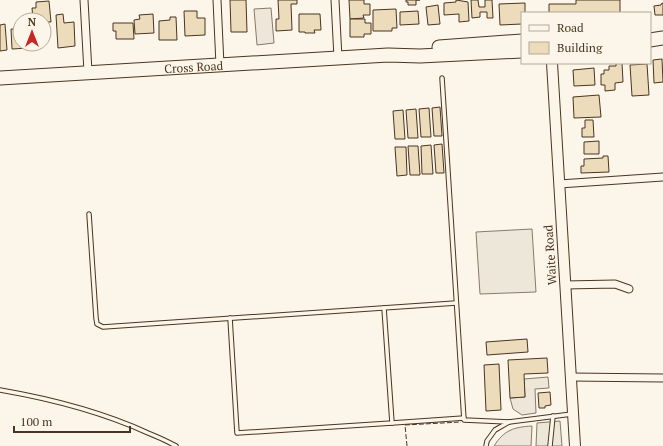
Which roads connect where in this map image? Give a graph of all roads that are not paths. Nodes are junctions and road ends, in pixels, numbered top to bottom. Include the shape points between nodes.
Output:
1 (84, 0) edge
2 (217, 0) edge
3 (335, 0) edge
4 (651, 35) edge
5 (663, 35) edge
6 (663, 38) edge
7 (651, 40) edge
8 (521, 41) edge
9 (521, 51) edge
10 (388, 55) junction
11 (338, 58) junction
12 (552, 64) edge
13 (220, 65) junction
14 (88, 72) junction
15 (0, 78) edge
16 (442, 78) dead end
17 (663, 177) edge
18 (559, 184) junction
19 (89, 214) dead end
20 (565, 285) junction
21 (629, 289) dead end
22 (456, 303) junction
23 (384, 308) junction
24 (230, 318) junction
25 (570, 377) junction
26 (663, 378) edge
27 (0, 390) edge
28 (573, 414) junction
29 (553, 416) junction
30 (464, 418) junction
31 (509, 422) junction
32 (392, 423) junction
33 (176, 446) edge
34 (486, 446) edge
35 (550, 446) edge
36 (575, 446) edge

1 - 14 street
2 - 13 street
3 - 11 street
4 - 5 highway
6 - 7 highway
8 - 10 highway, Cross Road via 407,50
9 - 10 highway, Cross Road
10 - 11 highway, Cross Road
11 - 13 highway, Cross Road
12 - 18 street, Waite Road
13 - 14 highway, Cross Road
14 - 15 highway, Cross Road
16 - 22 lane
17 - 18 street
18 - 20 street, Waite Road
19 - 24 lane via 97,324 102,327
20 - 21 street via 615,284
20 - 25 street, Waite Road
22 - 23 lane
22 - 30 lane
23 - 24 lane
23 - 32 lane
24 - 32 lane via 237,433
25 - 26 street
25 - 28 street, Waite Road
27 - 33 lane via 91,410
28 - 29 lane
28 - 36 street, Waite Road
29 - 31 lane
29 - 35 lane
30 - 31 lane
30 - 32 lane
31 - 34 lane via 495,430

